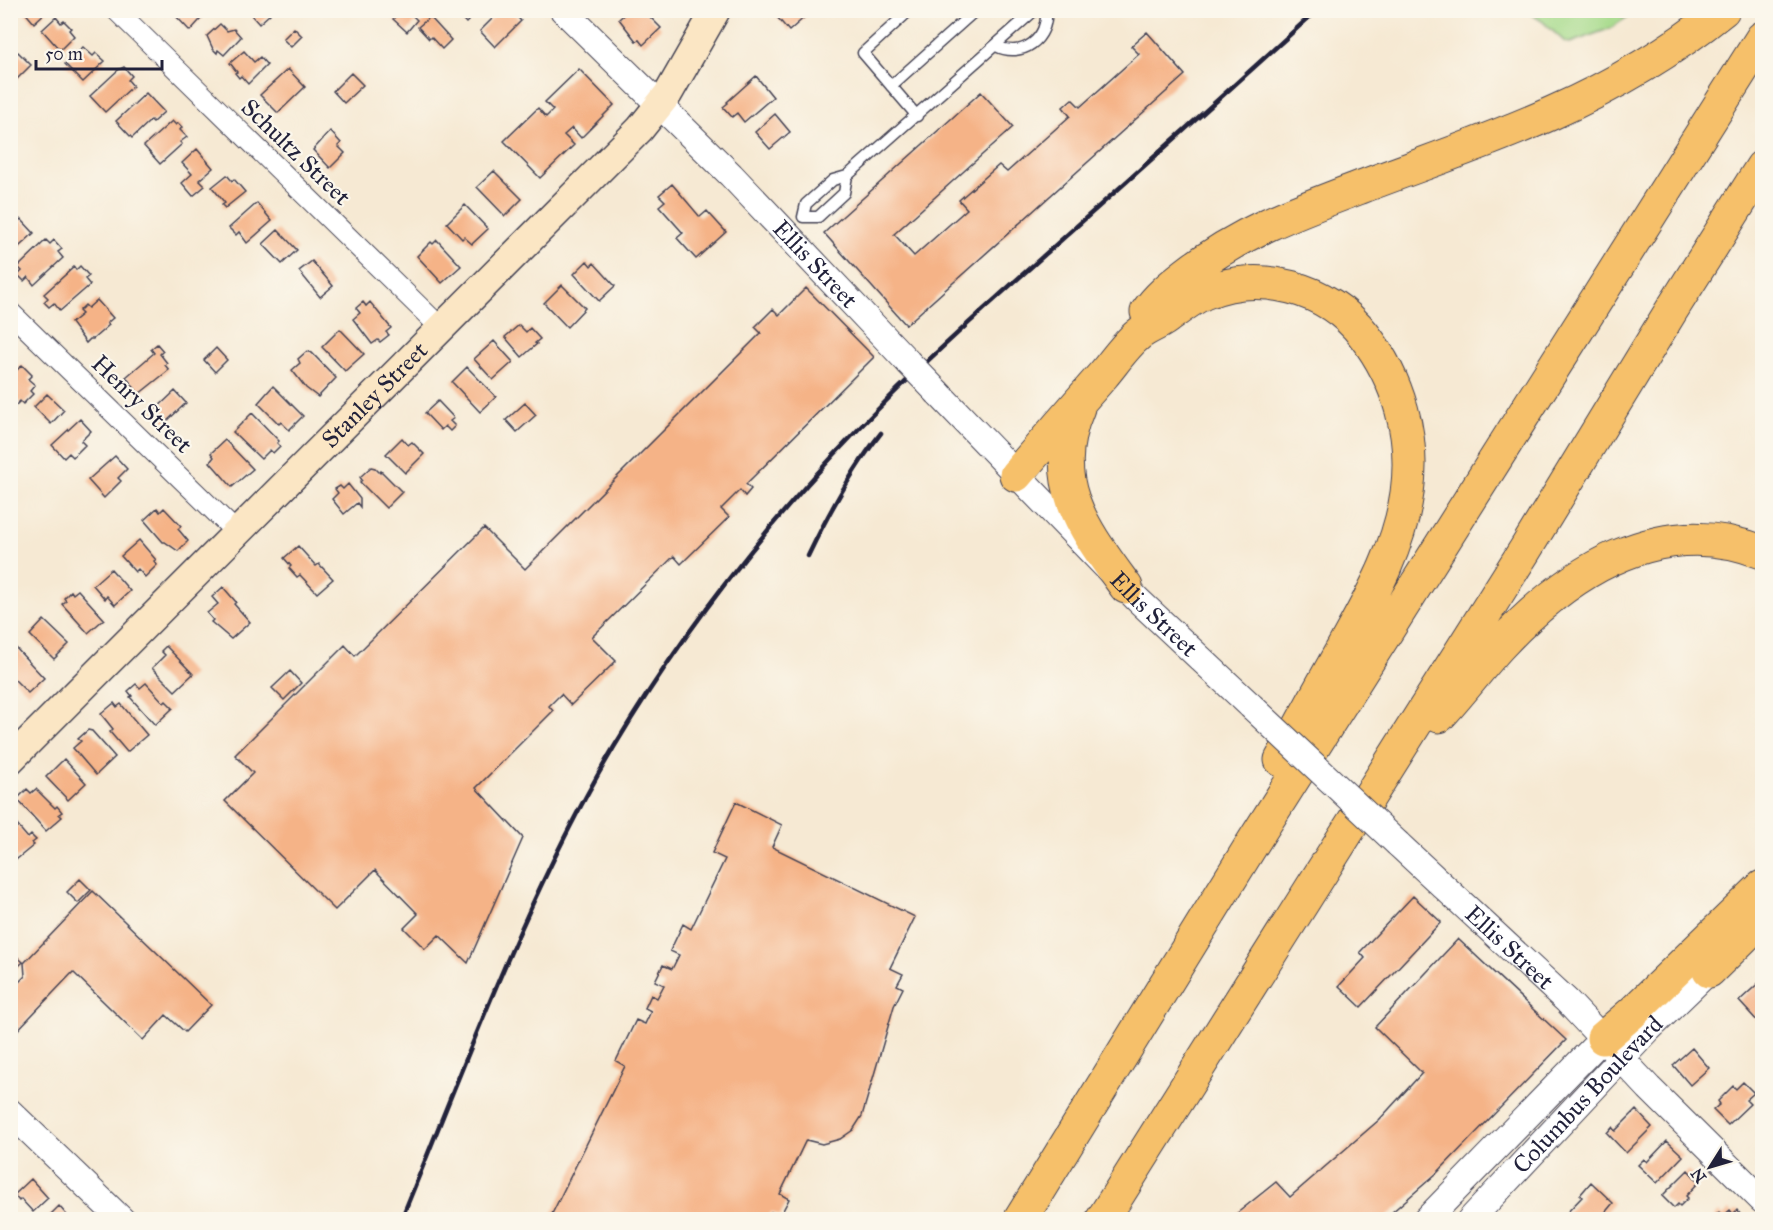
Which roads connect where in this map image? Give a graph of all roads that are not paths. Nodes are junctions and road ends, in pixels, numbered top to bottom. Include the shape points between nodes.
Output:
1 (116, 10) edge
2 (563, 10) edge
3 (716, 10) edge
4 (910, 10) edge
5 (976, 10) edge
6 (1035, 10) edge
7 (1046, 10) edge
8 (1723, 10) edge
9 (1762, 38) edge
10 (996, 46) junction
11 (891, 86) junction
12 (661, 105) junction
13 (917, 116) junction
14 (1762, 167) edge
15 (847, 176) junction
16 (794, 225) junction
17 (10, 312) edge
18 (441, 328) junction
19 (1140, 333) junction
20 (1081, 400) junction
21 (1016, 474) junction
22 (237, 533) junction
23 (1762, 552) edge
24 (1125, 587) junction
25 (10, 760) edge
26 (1387, 768) junction
27 (1762, 886) edge
28 (1222, 892) junction
29 (1762, 919) edge
30 (1762, 943) edge
31 (1709, 971) junction
32 (1612, 1048) junction
33 (10, 1112) edge
34 (1762, 1200) edge
35 (122, 1220) edge
36 (1020, 1220) edge
37 (1101, 1220) edge
38 (1426, 1220) edge
39 (1470, 1220) edge

1 - 18 street, Schultz Street
2 - 12 street, Ellis Street
3 - 12 main road, Stanley Street
4 - 11 lane via 863,53
5 - 11 lane
6 - 10 lane
7 - 10 lane via 1039,38 1030,45 1011,51
8 - 19 highway via 1645,65 1552,113 1292,213 1239,238 1160,296 1147,313
9 - 28 highway
10 - 13 lane
11 - 13 lane
12 - 16 street, Ellis Street
12 - 18 main road, Stanley Street
13 - 15 lane
14 - 26 highway
15 - 16 lane via 833,180 806,204
15 - 16 lane via 844,193 818,217
16 - 21 street, Ellis Street, bridge via 908,362
17 - 22 street, Henry Street
18 - 22 main road, Stanley Street
19 - 20 highway
19 - 28 highway via 1192,299 1219,288 1263,284 1312,293 1341,312 1372,346 1394,386 1408,435 1407,493 1386,565 1242,830
20 - 21 highway
20 - 24 highway via 1067,445 1068,488 1093,539
21 - 24 street, Ellis Street
22 - 25 main road, Stanley Street
23 - 26 highway via 1718,540 1671,540 1635,549 1592,571 1546,603 1508,638
24 - 32 street, Ellis Street, bridge via 1550,984
26 - 37 highway
27 - 32 highway via 1632,1013
28 - 36 highway
29 - 31 highway
30 - 31 street
31 - 32 street, Columbus Boulevard via 1648,1030
32 - 34 street, Ellis Street
32 - 38 street, Columbus Boulevard
32 - 39 street, Columbus Boulevard
33 - 35 street

